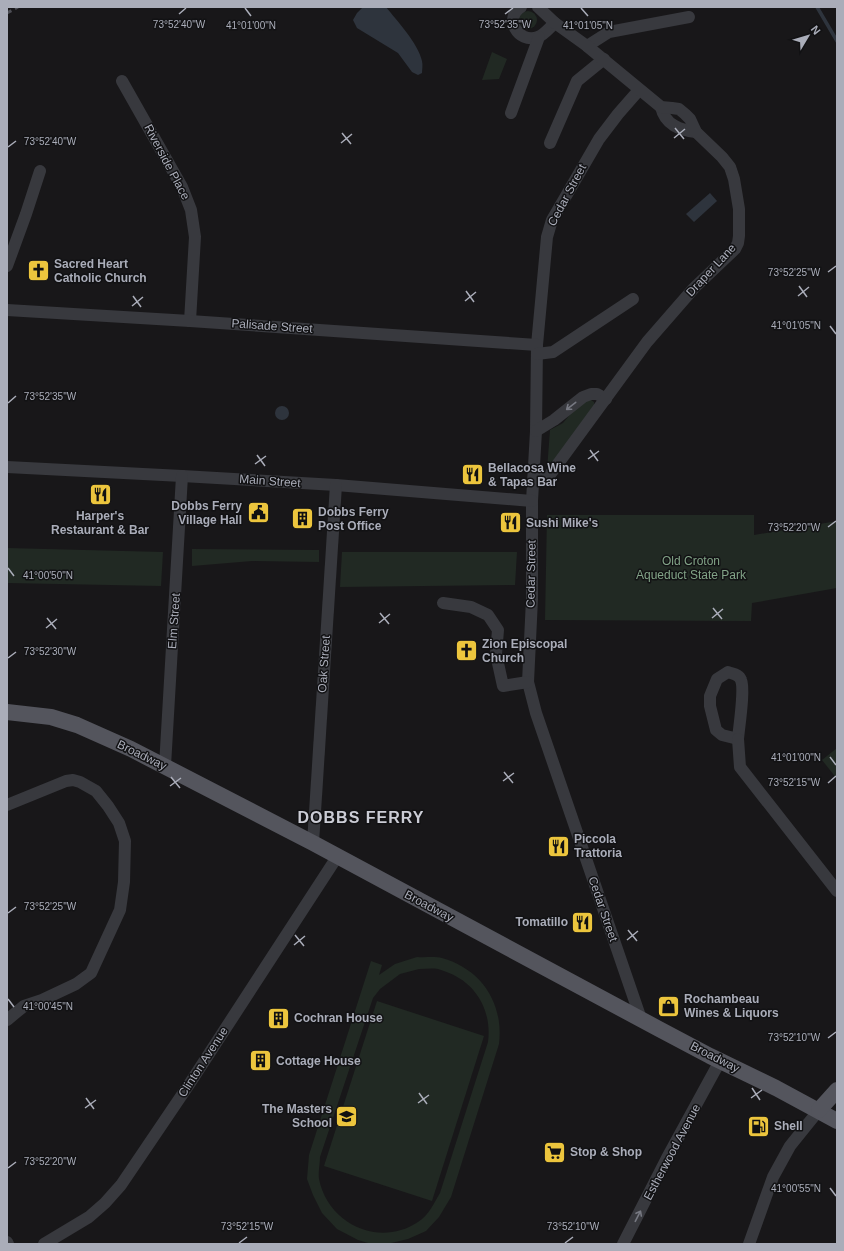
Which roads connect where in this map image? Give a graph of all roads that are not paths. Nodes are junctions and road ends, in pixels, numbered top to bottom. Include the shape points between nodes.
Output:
1 (521, 7) edge
2 (538, 7) edge
3 (689, 17) dead end
4 (555, 23) junction
5 (539, 37) junction
6 (587, 46) junction
7 (604, 59) junction
8 (122, 81) dead end
9 (639, 90) junction
10 (511, 113) dead end
11 (550, 143) dead end
12 (40, 171) dead end
13 (7, 266) edge
14 (633, 299) dead end
15 (7, 310) edge
16 (190, 321) junction
17 (537, 349) junction
18 (606, 398) junction
19 (536, 431) junction
20 (7, 467) edge
21 (182, 476) junction
22 (533, 482) junction
23 (336, 486) junction
24 (532, 501) junction
25 (443, 603) dead end
26 (528, 682) junction
27 (7, 712) edge
28 (738, 739) junction
29 (165, 766) junction
30 (7, 805) edge
31 (312, 843) junction
32 (337, 857) junction
33 (837, 891) edge
34 (641, 1019) junction
35 (7, 1020) edge
36 (720, 1061) junction
37 (837, 1090) edge
38 (819, 1110) junction
39 (837, 1121) edge
40 (44, 1244) edge
41 (624, 1244) edge
42 (748, 1244) edge

1 - 5 street via 514,16 513,24 516,31 530,39
2 - 4 street
3 - 6 street via 609,32
4 - 5 street
4 - 6 street
5 - 10 street
6 - 7 street
7 - 9 street
7 - 11 street via 577,81
8 - 16 street, Riverside Place via 182,187 191,210 195,237
9 - 17 street, Cedar Street via 599,139 552,220 547,237
9 - 18 street, Draper Lane via 661,107 662,113 677,128 696,132 730,167 739,209 739,236 734,249 676,307
12 - 13 street
14 - 17 street, Palisade Street via 553,352
15 - 16 street, Palisade Street
16 - 17 street, Palisade Street
17 - 19 street, Cedar Street
18 -> 19 street via 597,394 583,397
18 - 22 street, Draper Lane via 549,476
19 - 22 street, Cedar Street
20 - 21 street, Main Street
21 - 23 street, Main Street
21 - 29 street, Elm Street
22 - 24 street, Cedar Street
23 - 24 street, Main Street
23 - 31 street, Oak Street
24 - 26 street, Cedar Street via 532,598
25 - 26 street via 471,607 488,615 498,630 496,654 503,686
26 - 34 street, Cedar Street via 536,713
27 - 29 main road, Broadway via 51,717 77,725
28 - 28 street via 741,679 736,674 728,672 717,679 710,696 710,706 716,730 722,735
28 - 33 street via 740,768
29 - 31 main road, Broadway
30 - 35 street via 66,781 80,782 96,792 108,806 119,823 125,841 120,910 90,972 76,984 24,1006
31 - 32 main road, Broadway
32 - 34 main road, Broadway
32 - 40 street, Clinton Avenue via 121,1185 89,1217
34 - 36 main road, Broadway
36 - 38 main road, Broadway
41 -> 36 street, Estherwood Avenue
37 - 38 main road
38 - 39 main road, Broadway
38 - 42 street via 790,1146 773,1177

